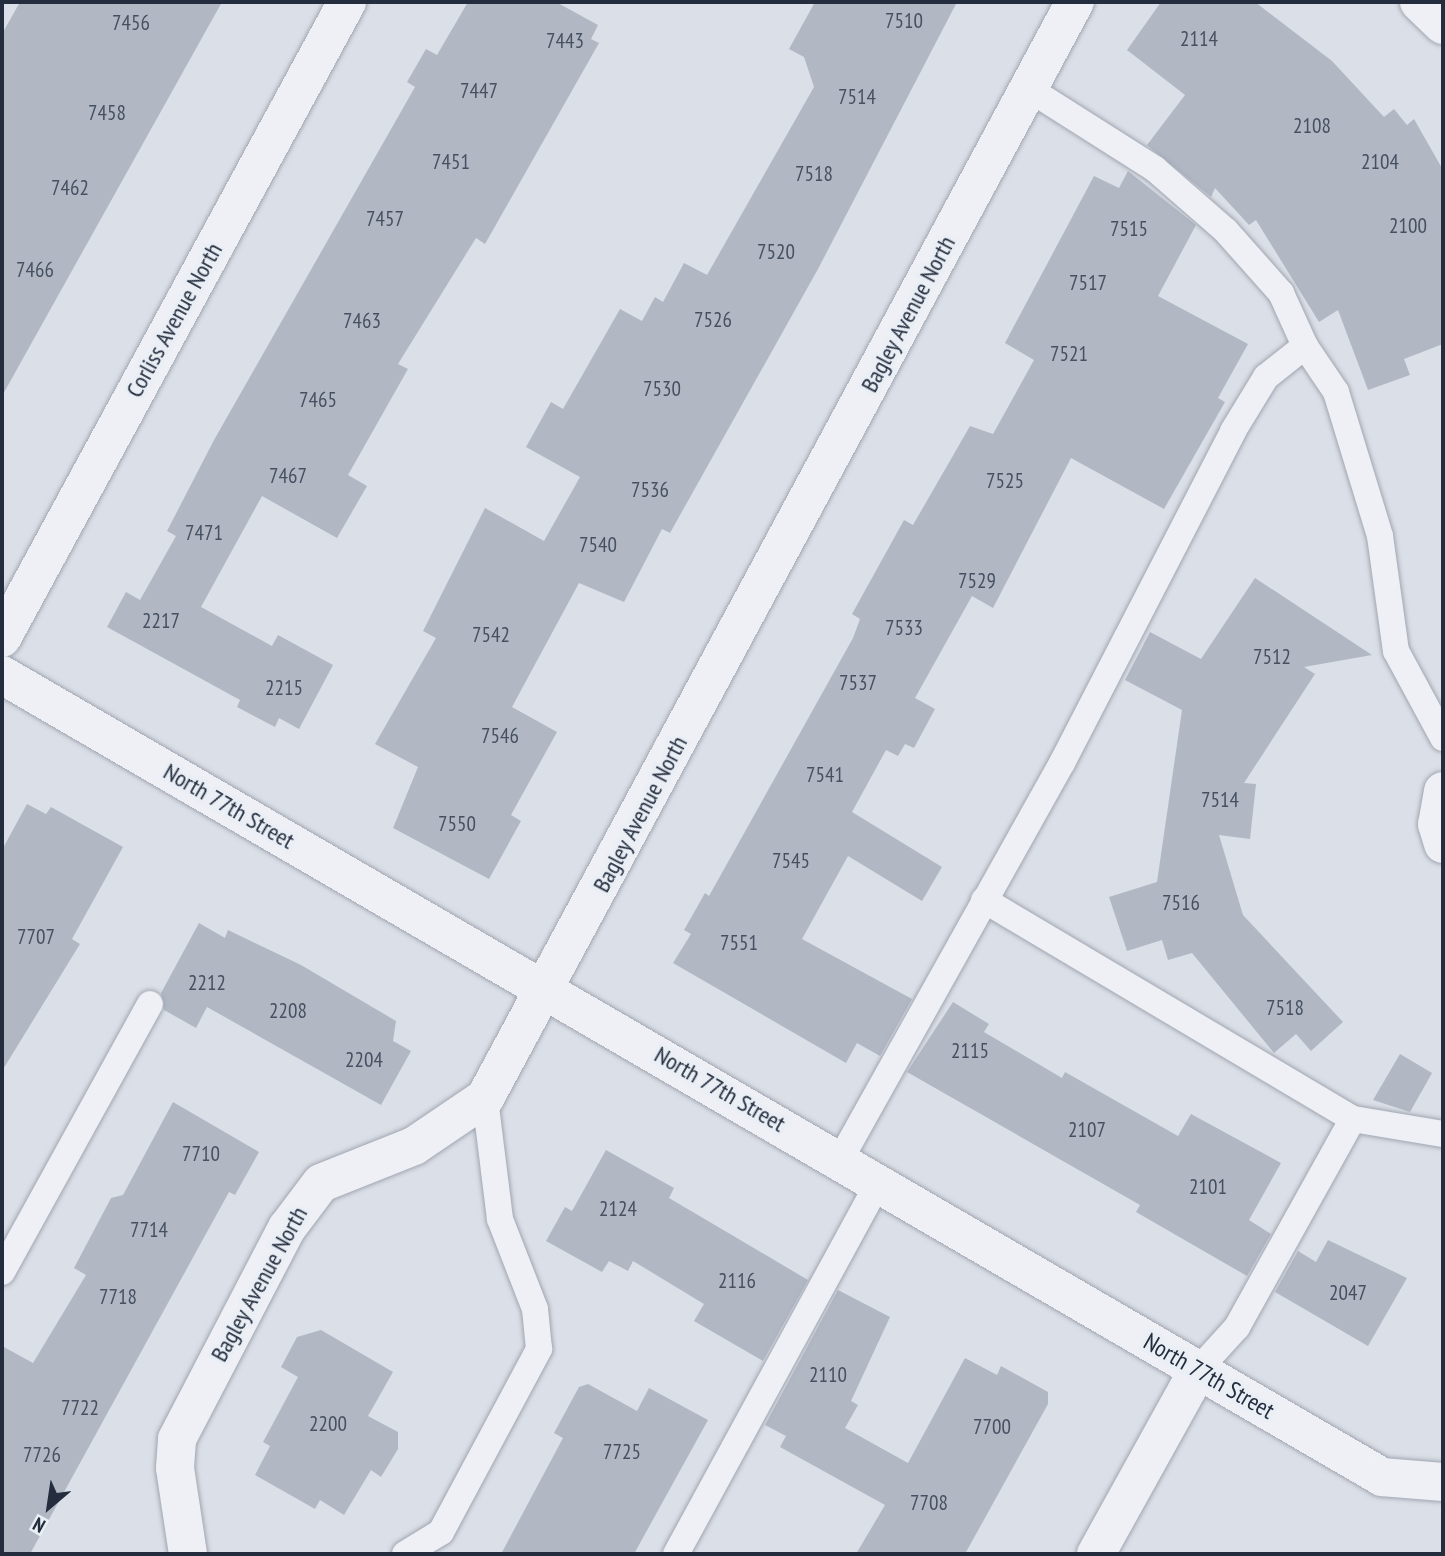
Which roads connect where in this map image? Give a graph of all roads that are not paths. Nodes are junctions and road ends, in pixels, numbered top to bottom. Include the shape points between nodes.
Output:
1 (347, 2) edge
2 (1075, 2) edge
3 (1419, 2) edge
4 (1443, 25) edge
5 (1029, 89) junction
6 (1305, 346) junction
7 (2, 638) edge
8 (2, 675) edge
9 (1443, 738) edge
10 (1443, 791) edge
11 (1443, 844) edge
12 (985, 900) junction
13 (547, 988) junction
14 (150, 1004) dead end
15 (485, 1098) junction
16 (1353, 1119) junction
17 (1443, 1134) edge
18 (839, 1160) junction
19 (878, 1182) junction
20 (2, 1272) edge
21 (1198, 1370) junction
22 (1443, 1482) edge
23 (188, 1554) edge
24 (405, 1554) edge
25 (676, 1554) edge
26 (1096, 1554) edge

1 - 7 street, Corliss Avenue North
2 - 5 street, Bagley Avenue North
3 - 4 street
5 - 6 lane via 1155,169 1226,231 1281,293
5 - 13 street, Bagley Avenue North
6 - 9 lane via 1336,391 1358,455 1380,536 1396,651
6 - 12 lane via 1266,377 1233,430
8 - 13 street, North 77th Street
10 - 11 street via 1437,824
12 - 16 lane
12 - 18 lane
13 - 15 street, Bagley Avenue North
13 - 18 street, North 77th Street
14 - 20 lane
15 - 23 street, Bagley Avenue North via 414,1146 321,1183 302,1205 177,1439 175,1468
15 - 24 lane via 499,1219 535,1308 539,1349 441,1532
16 - 17 lane
16 - 21 lane via 1237,1327
18 - 19 street, North 77th Street
19 - 21 street, North 77th Street
19 - 25 lane
21 - 22 street, North 77th Street via 1382,1478
21 - 26 street

